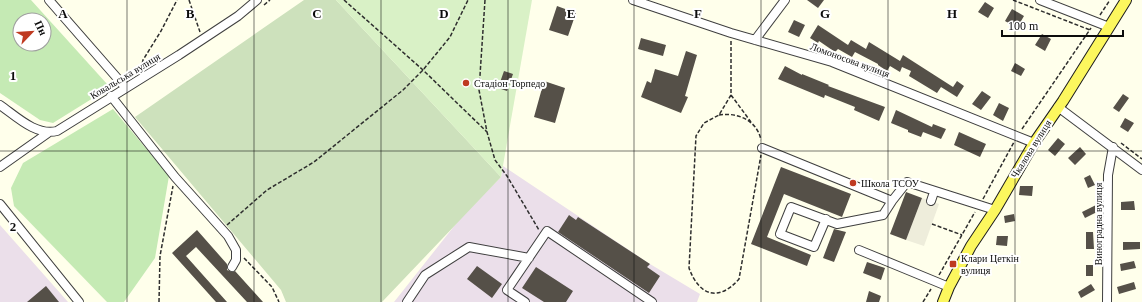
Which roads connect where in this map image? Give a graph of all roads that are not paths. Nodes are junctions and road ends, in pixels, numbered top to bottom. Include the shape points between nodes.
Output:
1 (49, 0) edge
2 (633, 0) edge
3 (784, 0) edge
4 (1040, 0) edge
5 (1126, 0) edge
6 (255, 1) edge
7 (1109, 27) junction
8 (755, 40) junction
9 (125, 87) junction
10 (111, 96) junction
11 (0, 105) edge
12 (1058, 107) junction
13 (48, 133) junction
14 (1034, 143) junction
15 (1113, 147) junction
16 (762, 148) road end
17 (0, 167) edge
18 (1142, 170) edge
19 (934, 192) junction
20 (892, 201) junction
21 (931, 201) dead end
22 (0, 204) edge
23 (995, 210) junction
24 (826, 219) junction
25 (859, 250) dead end
26 (529, 258) junction
27 (232, 268) dead end
28 (949, 287) junction
29 (79, 302) edge
30 (407, 302) edge
31 (525, 302) edge
32 (652, 302) edge
33 (944, 302) edge
34 (1107, 302) edge

1 - 9 street
2 - 8 street, Ломоносова вулиця
3 - 8 street
4 - 7 street
5 - 7 main road, Чкалова вулиця
6 - 9 street, Ковальська вулиця via 203,39
7 - 12 main road, Чкалова вулиця
8 - 14 street, Ломоносова вулиця via 832,62
9 - 10 street, Ковальська вулиця
10 - 13 street, Ковальська вулиця via 57,131
10 - 27 street via 175,177 222,229 236,250 236,260
11 - 13 street via 37,130
12 - 14 main road, Чкалова вулиця
12 - 15 street
13 - 17 street, Ковальська вулиця
14 - 23 main road, Чкалова вулиця
15 - 18 street
15 - 34 street, Виноградна вулиця via 1108,175
16 - 20 street
19 - 20 street via 907,182
19 - 21 street
19 - 23 street
20 - 24 street via 883,215 837,224
22 - 29 street
23 - 28 main road, Чкалова вулиця via 971,246
24 - 24 street via 791,207 780,234 814,247
25 - 28 street
26 - 30 street via 469,247 425,275
26 - 31 street via 507,290
26 - 32 street via 547,231
28 - 33 main road, Чкалова вулиця

